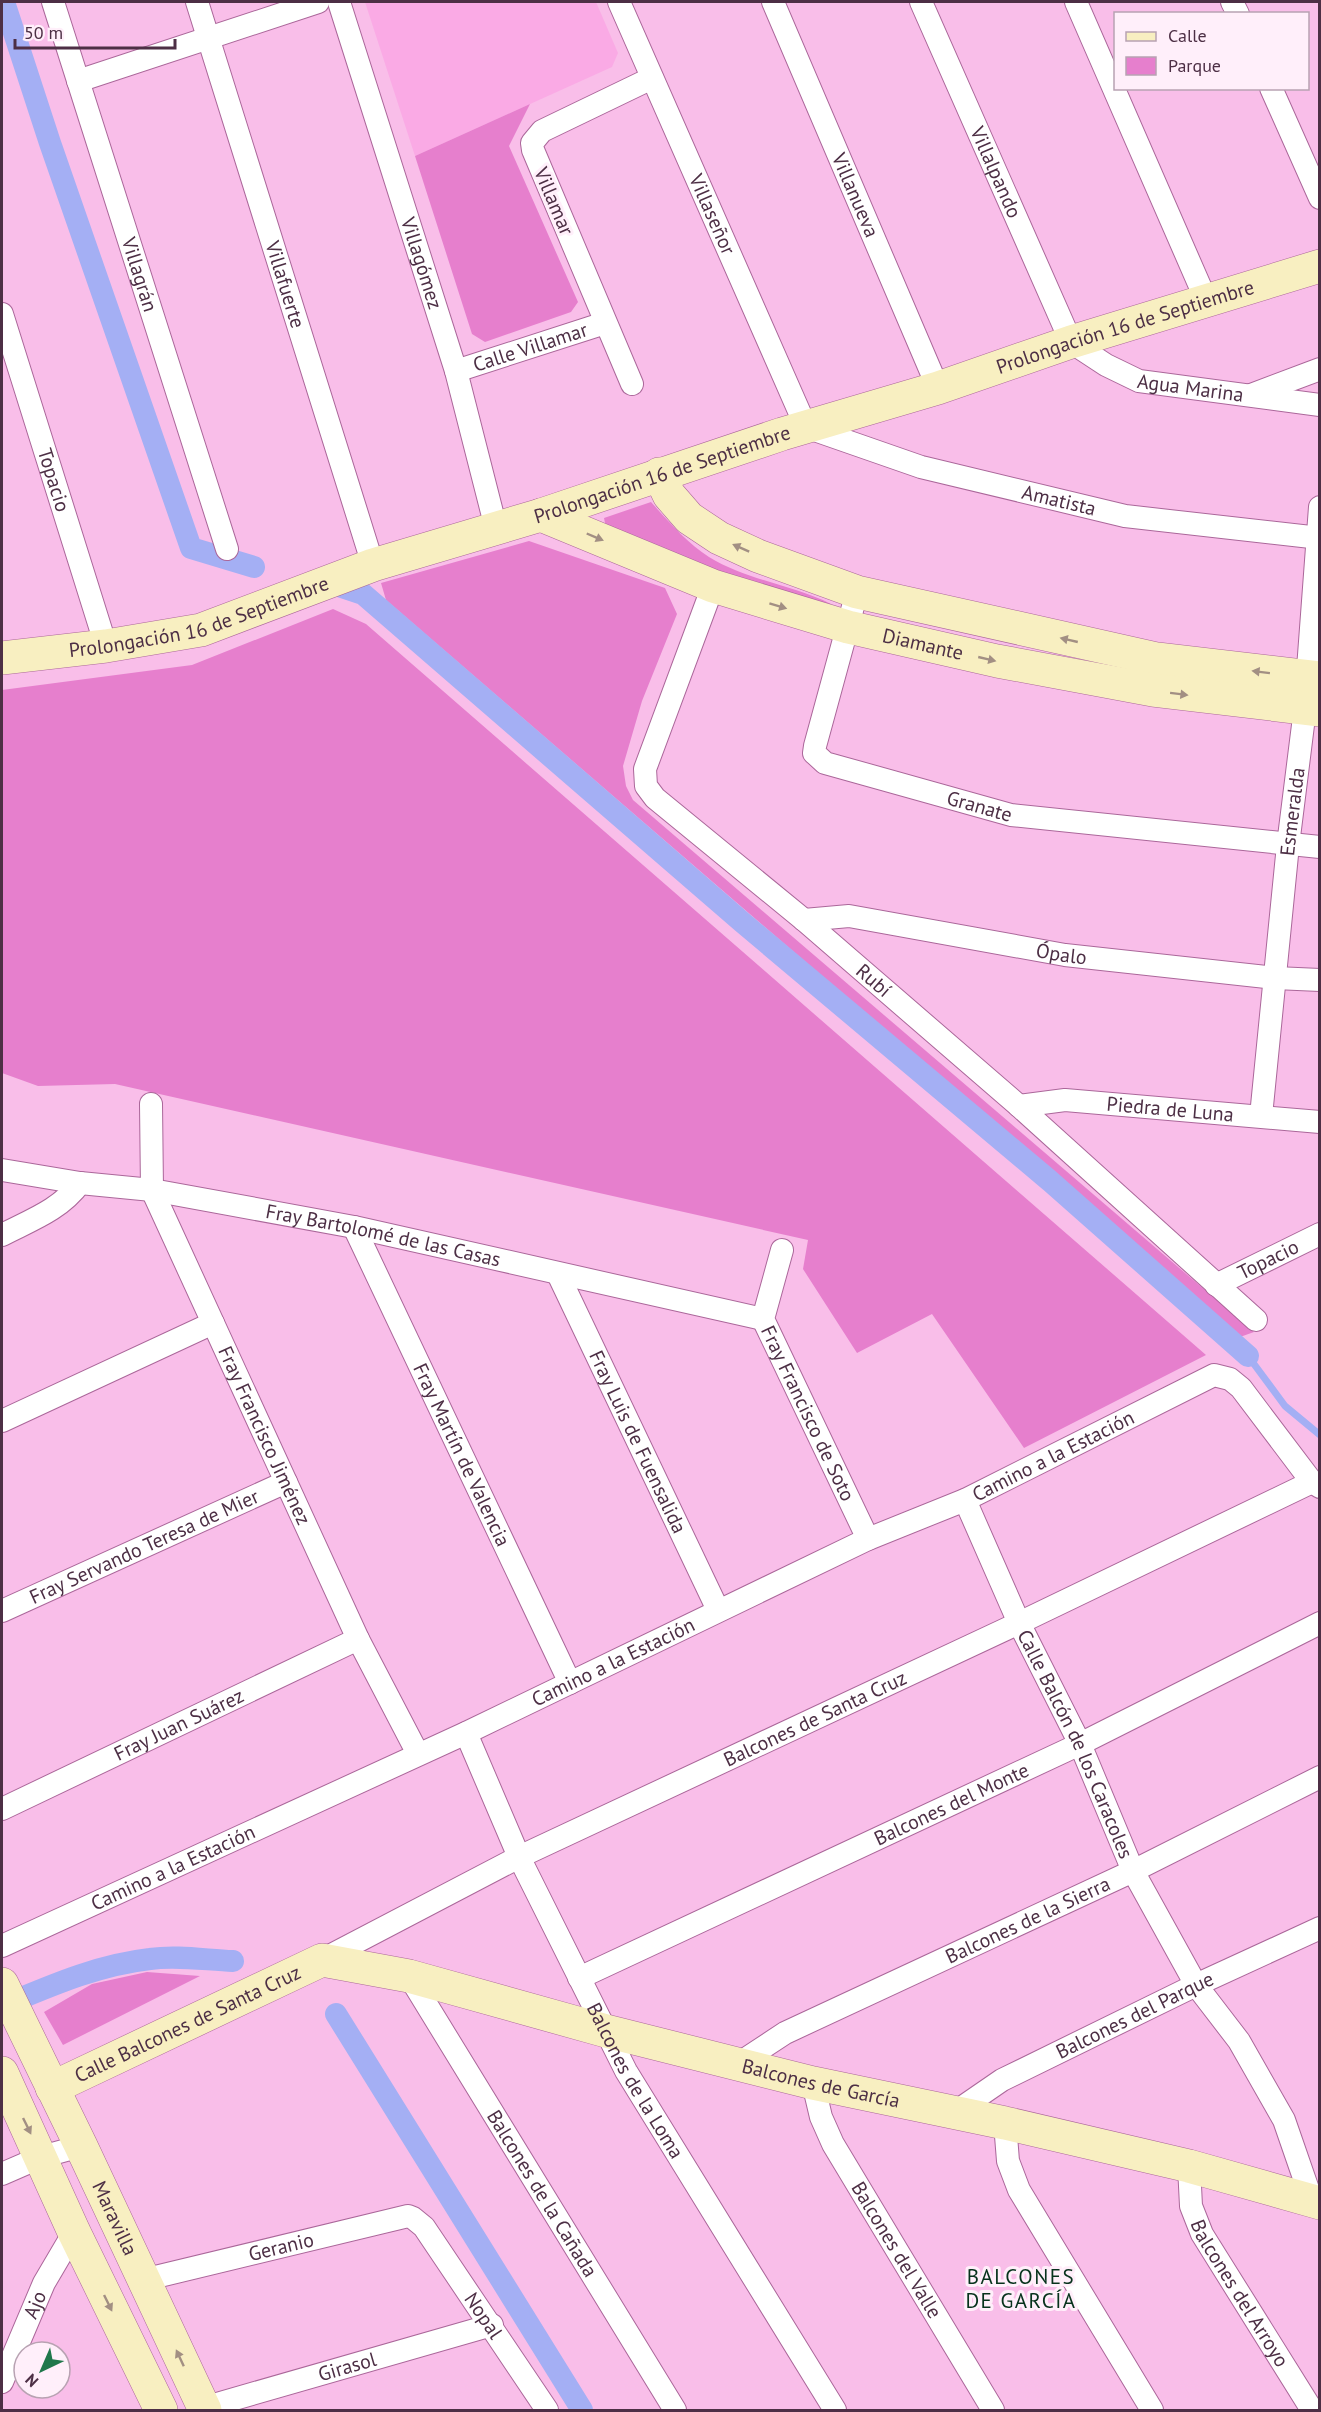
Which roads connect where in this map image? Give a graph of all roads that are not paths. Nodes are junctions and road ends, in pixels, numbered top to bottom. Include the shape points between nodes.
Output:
1 (53, 2) edge
2 (197, 2) edge
3 (318, 2) edge
4 (339, 2) edge
5 (618, 2) edge
6 (773, 2) edge
7 (921, 2) edge
8 (1076, 2) edge
9 (209, 39) junction
10 (652, 78) junction
11 (78, 81) junction
12 (1114, 89) edge
13 (1114, 90) edge
14 (1272, 90) edge
15 (1320, 198) edge
16 (1320, 266) edge
17 (1206, 300) junction
18 (2, 314) edge
19 (606, 323) junction
20 (1071, 342) junction
21 (1320, 369) edge
22 (456, 371) junction
23 (632, 384) dead end
24 (938, 388) junction
25 (1250, 396) junction
26 (1320, 405) edge
27 (806, 427) junction
28 (659, 474) junction
29 (1320, 507) edge
30 (541, 514) junction
31 (496, 528) junction
32 (1318, 538) edge
33 (227, 549) dead end
34 (373, 565) junction
35 (713, 586) junction
36 (856, 592) junction
37 (848, 627) junction
38 (106, 646) junction
39 (2, 658) edge
40 (1312, 694) edge
41 (1288, 845) junction
42 (1320, 847) edge
43 (804, 920) junction
44 (1275, 978) junction
45 (1320, 980) edge
46 (151, 1104) dead end
47 (1020, 1106) junction
48 (1261, 1116) junction
49 (1320, 1122) edge
50 (2, 1170) edge
51 (80, 1183) junction
52 (152, 1190) junction
53 (354, 1227) junction
54 (1320, 1234) edge
55 (2, 1235) edge
56 (782, 1250) dead end
57 (558, 1274) junction
58 (1216, 1285) junction
59 (763, 1319) junction
60 (1256, 1320) dead end
61 (213, 1323) junction
62 (2, 1421) edge
63 (286, 1482) junction
64 (1316, 1484) edge
65 (965, 1500) junction
66 (868, 1539) junction
67 (718, 1610) junction
68 (2, 1611) edge
69 (1019, 1623) junction
70 (1320, 1623) edge
71 (358, 1639) junction
72 (570, 1683) junction
73 (466, 1733) junction
74 (1080, 1744) junction
75 (418, 1754) junction
76 (1320, 1777) edge
77 (2, 1809) edge
78 (519, 1857) junction
79 (1133, 1871) junction
80 (1320, 1928) edge
81 (2, 1946) edge
82 (322, 1960) junction
83 (409, 1976) junction
84 (579, 1978) junction
85 (2, 1984) edge
86 (1196, 1985) junction
87 (606, 2031) junction
88 (738, 2064) junction
89 (2, 2073) edge
90 (813, 2084) junction
91 (52, 2088) junction
92 (954, 2113) junction
93 (1005, 2123) junction
94 (81, 2146) junction
95 (41, 2157) junction
96 (1189, 2166) junction
97 (2, 2175) edge
98 (1316, 2202) edge
99 (419, 2222) joint
100 (74, 2232) junction
101 (143, 2280) junction
102 (492, 2325) junction
103 (2, 2382) edge
104 (152, 2405) edge
105 (204, 2409) edge
106 (547, 2410) edge
107 (675, 2410) edge
108 (835, 2410) edge
109 (993, 2410) edge
110 (1152, 2410) edge
111 (1312, 2410) edge

1 - 11 street, Villagrán
2 - 9 street, Villafuerte
3 - 9 street
4 - 22 street, Villagómez
5 - 10 street, Villaseñor
6 - 24 street, Villanueva
7 - 20 street, Villalpando
8 - 12 street
9 - 11 street
9 - 34 street, Villafuerte
10 - 19 street, Villamar via 542,131 532,143
10 - 27 street, Villaseñor
11 - 33 street, Villagrán
13 - 17 street
14 - 15 street
16 - 17 street, Prolongación 16 de Septiembre
17 - 20 street, Prolongación 16 de Septiembre
18 - 38 street, Topacio
19 - 22 street, Calle Villamar
19 - 23 street, Villamar
20 - 24 street, Prolongación 16 de Septiembre
20 - 25 street, Agua Marina via 1139,381
21 - 25 street
22 - 31 street, Villagómez
24 - 27 street, Prolongación 16 de Septiembre
25 - 26 street, Agua Marina
27 - 28 street, Prolongación 16 de Septiembre
27 - 32 street, Amatista via 921,467 1125,516
28 - 30 street, Prolongación 16 de Septiembre
36 -> 28 street, Diamante via 719,538 689,518 669,495
29 - 32 street, Esmeralda
30 - 31 street, Prolongación 16 de Septiembre
30 -> 35 street, Diamante
31 - 34 street, Prolongación 16 de Septiembre
32 - 40 street, Esmeralda
34 - 38 street, Prolongación 16 de Septiembre via 201,630
35 -> 37 street, Diamante
35 - 43 street, Rubí via 645,769 646,786 655,798
36 - 37 street, Granate
40 -> 36 street, Diamante
37 -> 40 street, Diamante via 997,661 1154,690
37 - 41 street, Granate via 815,746 814,753 825,763 1011,814
38 - 39 street, Prolongación 16 de Septiembre
40 - 41 street, Esmeralda
41 - 42 street, Granate
41 - 44 street, Esmeralda
43 - 44 street, Ópalo via 849,916 1065,956
43 - 47 street, Rubí
44 - 45 street, Ópalo
44 - 48 street, Esmeralda
46 - 52 street, Fray Francisco Jiménez
47 - 48 street, Piedra de Luna via 1065,1100
47 - 58 street, Rubí
48 - 49 street, Piedra de Luna
50 - 51 street, Fray Bartolomé de las Casas
51 - 52 street, Fray Bartolomé de las Casas
51 - 55 street via 57,1207
52 - 53 street, Fray Bartolomé de las Casas
52 - 61 street, Fray Francisco Jiménez
53 - 57 street, Fray Bartolomé de las Casas
53 - 72 street, Fray Martín de Valencia
54 - 58 street, Topacio
56 - 59 street, Fray Francisco de Soto
57 - 59 street, Fray Bartolomé de las Casas
57 - 67 street, Fray Luis de Fuensalida
58 - 60 street, Rubí
59 - 66 street, Fray Francisco de Soto
61 - 62 street
61 - 63 street, Fray Francisco Jiménez
63 - 68 street, Fray Servando Teresa de Mier
63 - 71 street, Fray Francisco Jiménez
64 - 65 street, Camino a la Estación via 1241,1388 1230,1379 1214,1375
64 - 69 street, Balcones de Santa Cruz
65 - 66 street, Camino a la Estación
65 - 69 street, Calle Balcón de los Caracoles
66 - 67 street, Camino a la Estación
67 - 72 street, Camino a la Estación
69 - 74 street, Calle Balcón de los Caracoles
69 - 78 street, Balcones de Santa Cruz
70 - 74 street, Balcones del Monte
71 - 75 street, Fray Francisco Jiménez
71 - 77 street, Fray Juan Suárez
72 - 73 street, Camino a la Estación
73 - 75 street, Camino a la Estación
73 - 78 street, Balcones de la Loma
74 - 79 street, Calle Balcón de los Caracoles
74 - 84 street, Balcones del Monte
75 - 81 street, Camino a la Estación
76 - 79 street, Balcones de la Sierra
78 - 82 street, Balcones de Santa Cruz
78 - 84 street, Balcones de la Loma
79 - 86 street, Calle Balcón de los Caracoles
79 - 88 street, Balcones de la Sierra via 785,2033
80 - 86 street, Balcones del Parque
82 - 83 street, Balcones de García
82 - 91 street, Calle Balcones de Santa Cruz
83 - 87 street, Balcones de García
83 - 107 street, Balcones de la Cañada
84 - 87 street, Balcones de la Loma
85 - 91 street, Maravilla
86 - 92 street, Balcones del Parque via 1002,2080
86 - 98 street, Calle Balcón de los Caracoles via 1239,2041 1284,2120
87 - 88 street, Balcones de García
87 - 108 street, Balcones de la Loma via 626,2071
88 - 90 street, Balcones de García
89 -> 95 street
90 - 92 street, Balcones de García
90 - 109 street, Balcones del Valle via 833,2144
91 - 94 street, Maravilla
92 - 93 street, Balcones de García
93 - 96 street, Balcones de García
93 - 110 street via 1008,2161 1019,2190
94 - 95 street
94 - 101 street, Maravilla
95 - 97 street
95 - 100 street
96 - 98 street, Balcones de García
96 - 111 street, Balcones del Arroyo via 1191,2206 1202,2234
99 - 101 street, Geranio via 408,2216
99 - 102 street, Nopal
100 - 103 street, Ajo via 44,2283
100 -> 104 street
105 -> 101 street, Maravilla
102 - 105 street, Girasol
102 - 106 street, Nopal

